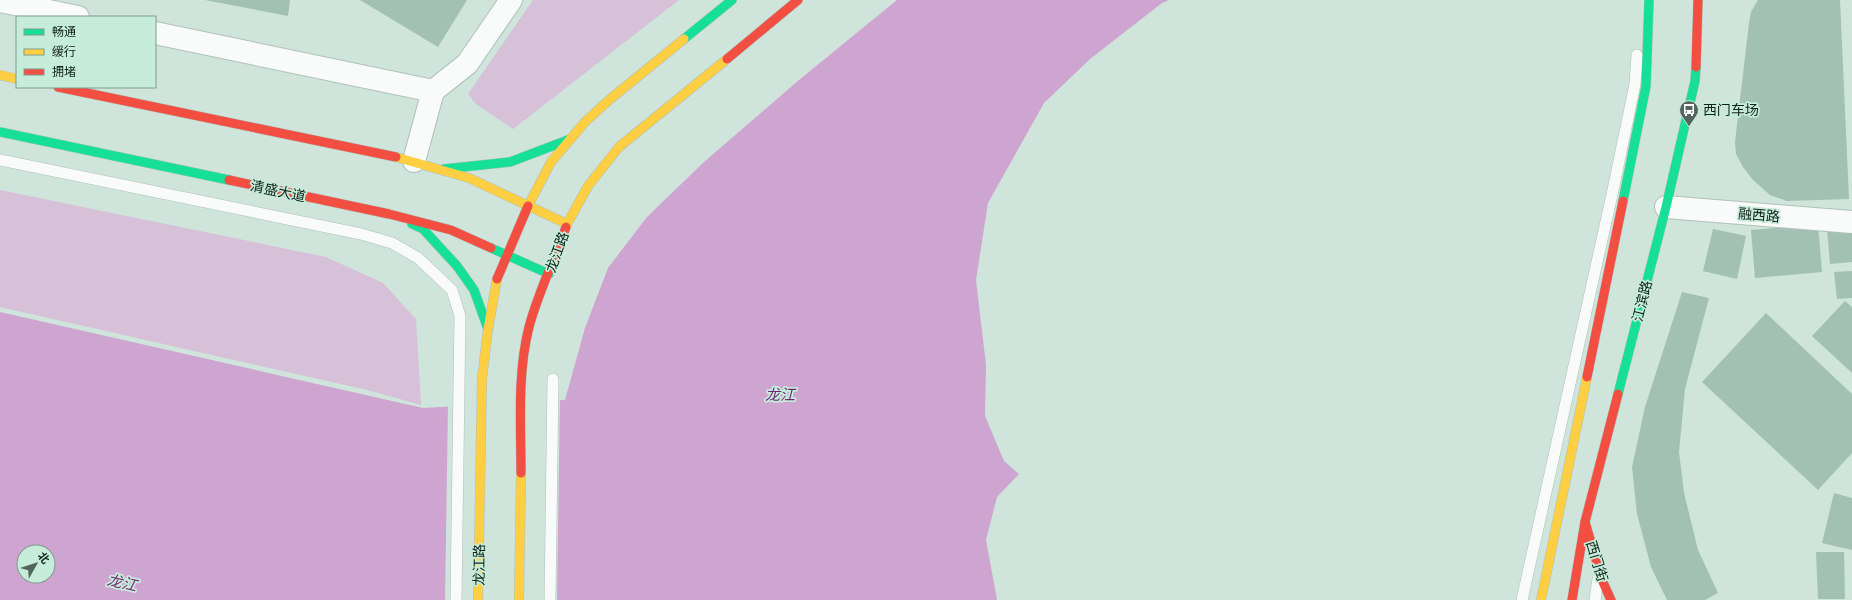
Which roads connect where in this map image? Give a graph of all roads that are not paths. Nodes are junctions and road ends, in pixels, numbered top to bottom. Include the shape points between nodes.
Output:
1 (512, 0) edge
2 (732, 0) edge
3 (798, 0) edge
4 (1643, 0) edge
5 (1648, 0) edge
6 (1698, 0) edge
7 (0, 1) edge
8 (73, 16) edge
9 (156, 33) edge
10 (0, 75) edge
11 (16, 78) edge
12 (63, 88) edge
13 (433, 91) junction
14 (0, 132) edge
15 (570, 139) junction
16 (0, 160) edge
17 (414, 161) junction
18 (444, 169) junction
19 (528, 206) junction
20 (1666, 207) junction
21 (389, 214) junction
22 (1852, 222) edge
23 (567, 224) junction
24 (507, 256) junction
25 (549, 274) junction
26 (488, 329) junction
27 (553, 379) dead end
28 (1585, 522) junction
29 (1600, 571) junction
30 (456, 600) edge
31 (478, 600) edge
32 (519, 600) edge
33 (550, 600) edge
34 (1522, 600) edge
35 (1541, 600) edge
36 (1572, 600) edge
37 (1595, 600) edge
38 (1611, 600) edge

1 - 13 street via 467,64
2 - 15 main road, 龙江路 via 609,100
3 - 23 main road, 龙江路 via 619,147 588,186
4 - 34 lane via 1634,84
5 - 35 main road via 1650,23 1646,86
6 - 20 main road, 江滨路 via 1695,81
7 - 8 street
9 - 13 street
10 - 11 main road
12 - 17 main road
13 - 17 street
14 - 21 main road, 清盛大道
15 - 18 main road via 510,162
15 - 19 main road, 龙江路 via 551,162
16 - 30 lane via 360,234 392,243 418,258 452,290 460,316
17 - 18 main road
18 - 19 main road
19 - 23 main road
19 - 24 main road, 龙江路
20 - 22 street, 融西路
20 - 28 main road, 江滨路
21 - 24 main road, 清盛大道 via 451,230
21 - 26 main road via 423,229 457,266 474,290
23 - 25 main road, 龙江路
24 - 25 main road, 清盛大道
24 - 26 main road, 龙江路 via 496,282
25 - 32 main road, 龙江路 via 529,329 522,378
26 - 31 main road, 龙江路 via 482,378
27 - 33 lane
28 - 29 main road, 西门街
28 - 36 main road, 江滨路
29 - 37 lane
29 - 38 main road, 西门街

